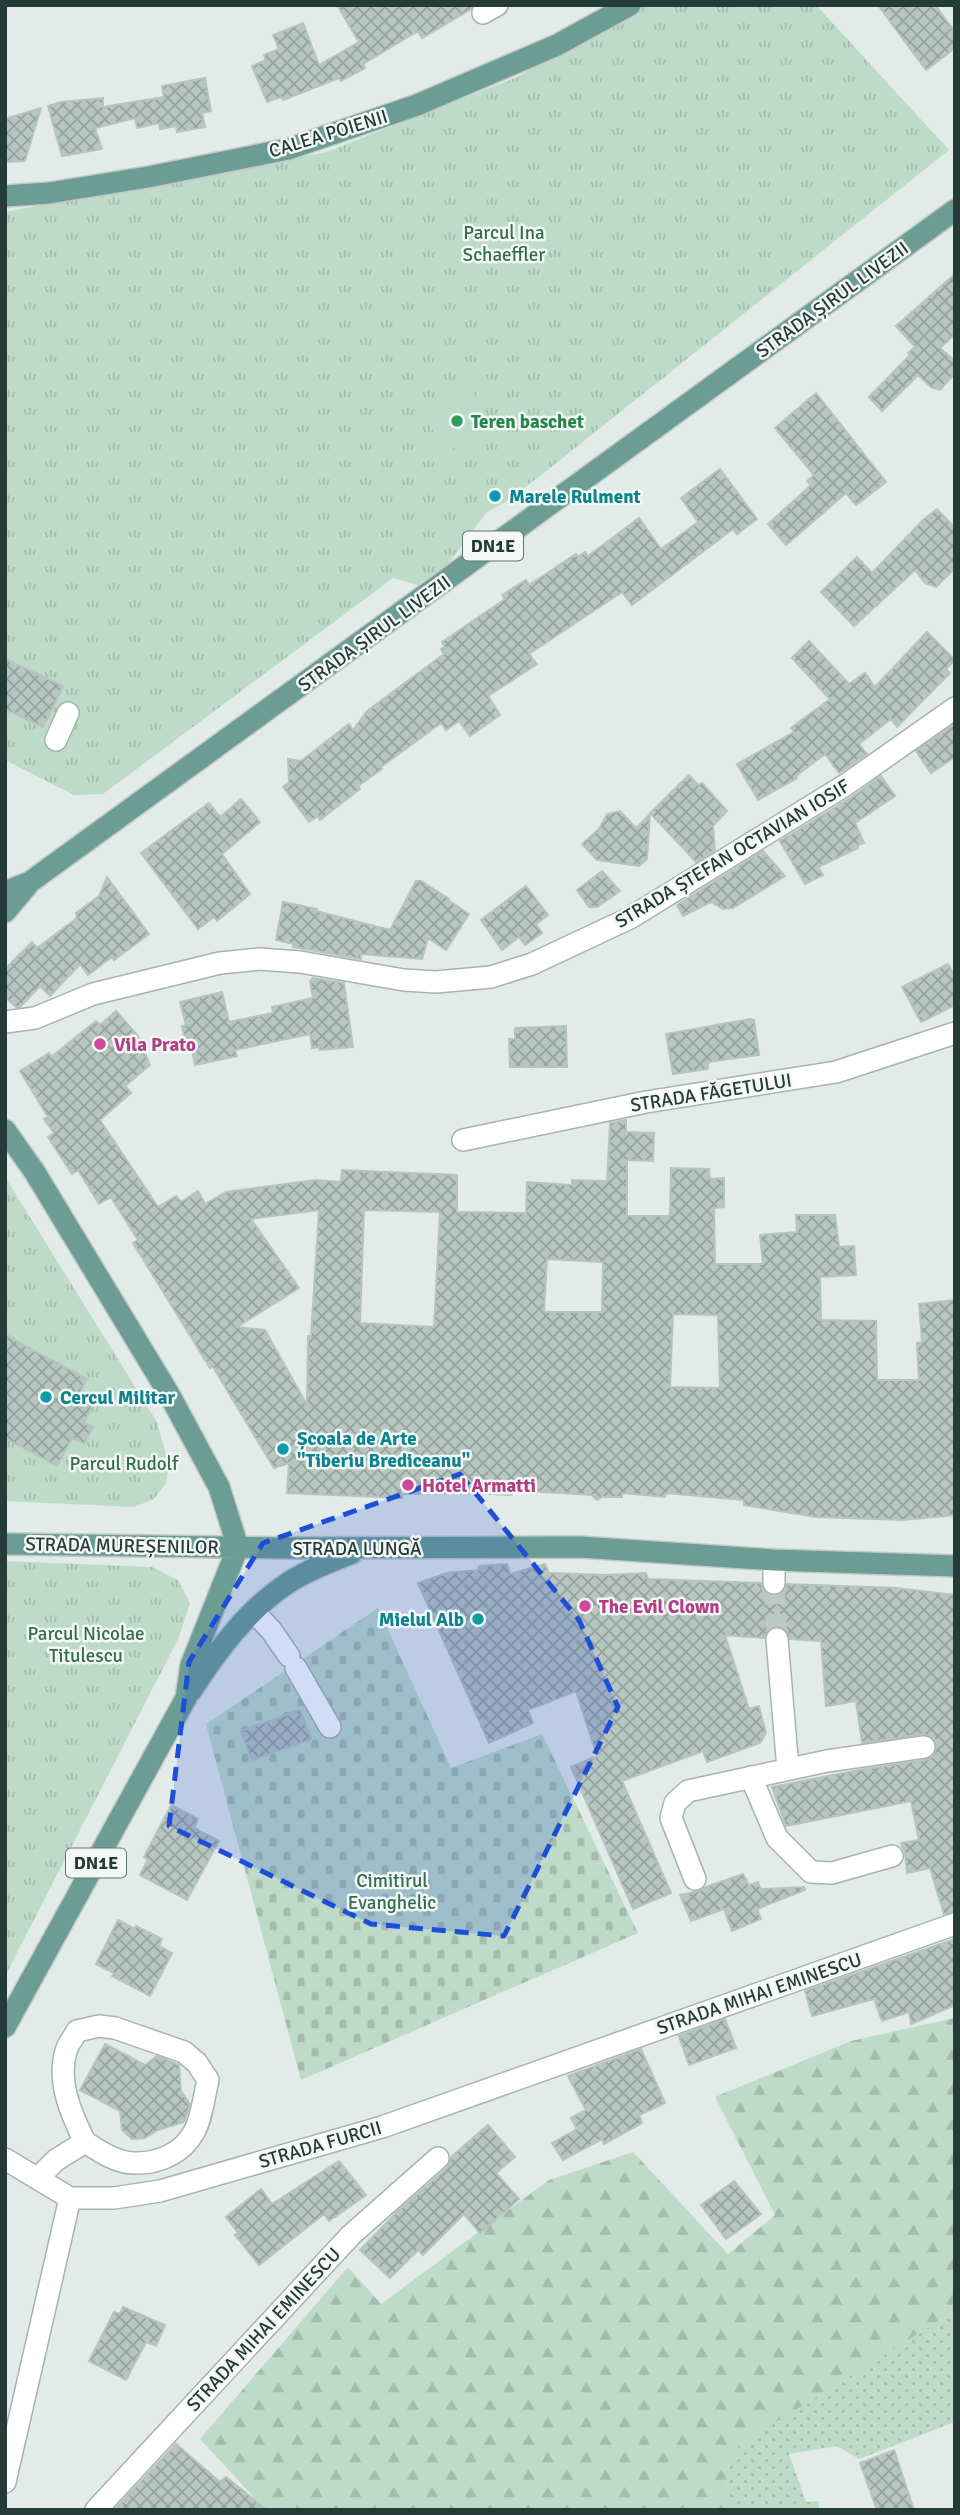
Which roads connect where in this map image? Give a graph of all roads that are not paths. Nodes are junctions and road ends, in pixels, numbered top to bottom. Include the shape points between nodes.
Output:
1 (630, 5) edge
2 (5, 196) edge
3 (955, 210) edge
4 (955, 708) edge
5 (68, 713) dead end
6 (55, 740) dead end
7 (30, 882) junction
8 (5, 892) edge
9 (5, 912) edge
10 (5, 1022) edge
11 (955, 1033) edge
12 (5, 1130) edge
13 (463, 1140) dead end
14 (5, 1544) edge
15 (238, 1547) junction
16 (363, 1548) junction
17 (774, 1560) junction
18 (955, 1566) edge
19 (774, 1583) tunnel mouth
20 (254, 1612) junction
21 (778, 1639) tunnel mouth
22 (186, 1698) junction
23 (330, 1727) dead end
24 (925, 1747) dead end
25 (788, 1769) junction
26 (751, 1777) junction
27 (892, 1856) dead end
28 (695, 1879) dead end
29 (955, 1924) edge
30 (5, 2027) edge
31 (564, 2063) joint
32 (85, 2142) junction
33 (438, 2158) dead end
34 (5, 2159) edge
35 (38, 2178) junction
36 (70, 2199) junction
37 (5, 2482) edge
38 (96, 2510) edge

1 - 2 main road, CALEA POIENII via 557,45 416,105 288,149 148,177
3 - 7 main road, STRADA ȘIRUL LIVEZII / DN1E
4 - 10 street, STRADA ȘTEFAN OCTAVIAN IOSIF via 847,784 630,918 532,964 491,977 436,982 300,962 220,963 93,994 35,1018
5 - 6 street
7 - 8 main road, STRADA ȘIRUL LIVEZII / DN1E
7 - 9 main road, STRADA ȘIRUL LIVEZII / DN1E
11 - 13 street, STRADA FĂGETULUI via 836,1072 646,1102
12 - 15 main road via 169,1394 219,1487
14 - 15 main road, STRADA MUREȘENILOR
15 - 16 main road, STRADA LUNGĂ
15 - 22 main road, DN1E via 191,1665
16 - 17 main road, STRADA LUNGĂ via 580,1547
16 - 20 main road via 287,1583
17 - 18 main road, STRADA LUNGĂ
17 - 19 street
20 - 22 main road via 225,1643
20 - 23 street via 293,1662
21 - 25 street
22 - 30 main road, DN1E
24 - 25 street
25 - 26 street
26 - 27 street via 777,1839 811,1872 832,1873
26 - 28 street via 688,1791 675,1803 671,1818
29 - 31 street, STRADA MIHAI EMINESCU
31 - 36 street, STRADA FURCII via 382,2127 160,2191
32 - 32 street via 133,2164 158,2161 179,2151 195,2132 208,2080 184,2052 115,2028 77,2031 66,2049 63,2084
32 - 35 street
33 - 38 street, STRADA MIHAI EMINESCU via 351,2235
34 - 35 street
35 - 36 street
36 - 37 street

